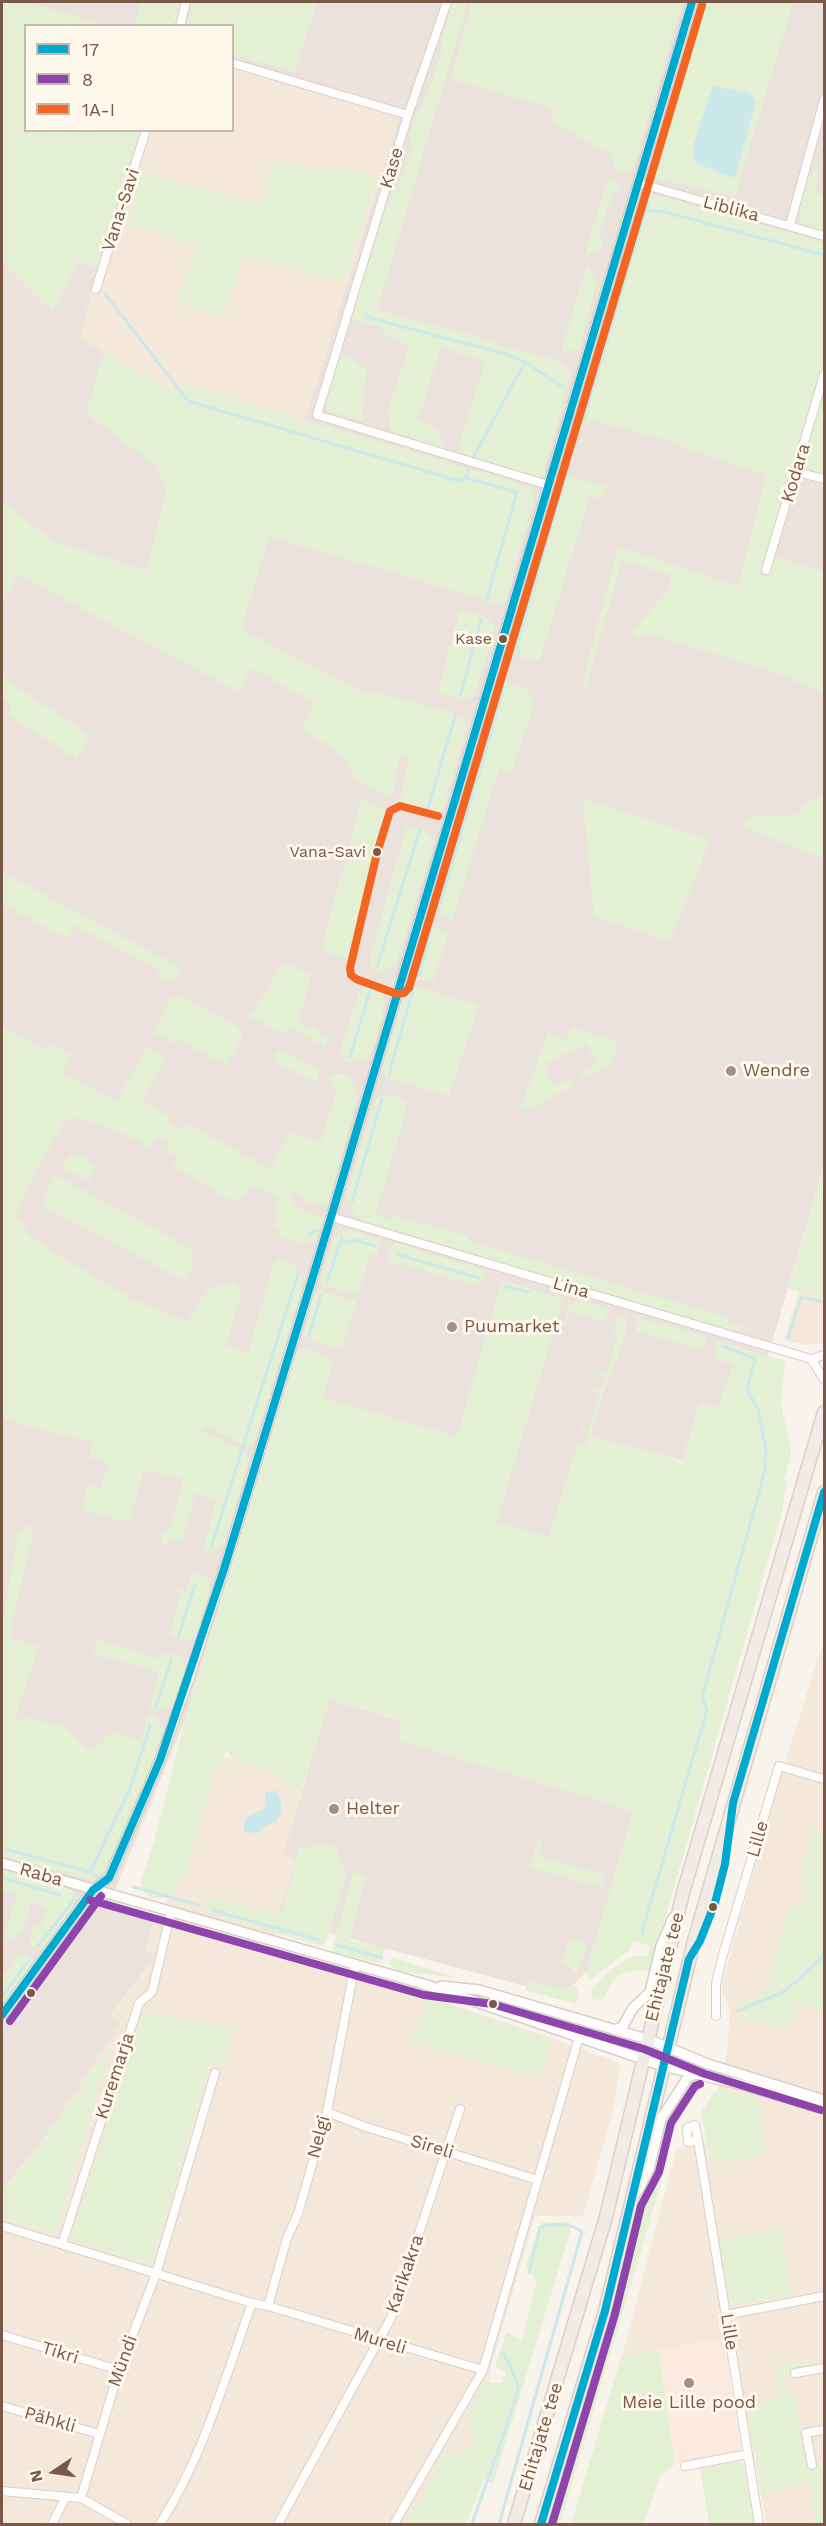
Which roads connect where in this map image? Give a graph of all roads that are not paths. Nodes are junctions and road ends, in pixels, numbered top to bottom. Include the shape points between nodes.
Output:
1 (186, 2) edge
2 (447, 2) edge
3 (692, 2) edge
4 (180, 24) edge
5 (234, 64) edge
6 (825, 100) edge
7 (408, 115) junction
8 (145, 132) edge
9 (638, 183) junction
10 (790, 225) junction
11 (825, 236) edge
12 (96, 289) dead end
13 (825, 375) edge
14 (797, 472) junction
15 (825, 479) edge
16 (548, 484) junction
17 (766, 570) dead end
18 (331, 1217) junction
19 (825, 1355) edge
20 (812, 1359) junction
21 (825, 1379) edge
22 (825, 1412) edge
23 (825, 1492) edge
24 (825, 1779) edge
25 (2, 1863) edge
26 (93, 1890) junction
27 (683, 1893) junction
28 (171, 1912) junction
29 (355, 1964) junction
30 (427, 1984) junction
31 (2, 2015) edge
32 (716, 2016) dead end
33 (582, 2022) junction
34 (615, 2030) junction
35 (579, 2037) junction
36 (647, 2039) junction
37 (668, 2048) junction
38 (643, 2059) junction
39 (663, 2066) junction
40 (215, 2073) dead end
41 (697, 2074) junction
42 (825, 2100) edge
43 (460, 2109) dead end
44 (825, 2109) edge
45 (327, 2112) junction
46 (698, 2140) dead end
47 (446, 2151) junction
48 (538, 2180) junction
49 (632, 2202) junction
50 (2, 2226) edge
51 (62, 2244) junction
52 (156, 2274) junction
53 (825, 2296) edge
54 (252, 2303) junction
55 (268, 2306) junction
56 (726, 2314) junction
57 (2, 2335) edge
58 (379, 2341) junction
59 (825, 2368) edge
60 (119, 2370) junction
61 (483, 2370) junction
62 (795, 2373) dead end
63 (2, 2406) edge
64 (825, 2430) edge
65 (99, 2434) junction
66 (748, 2454) junction
67 (812, 2465) dead end
68 (685, 2466) dead end
69 (2, 2491) edge
70 (66, 2497) junction
71 (81, 2498) junction
72 (52, 2524) edge
73 (127, 2524) edge
74 (160, 2524) edge
75 (278, 2524) edge
76 (394, 2524) edge
77 (514, 2524) edge
78 (541, 2524) edge
79 (759, 2524) edge

1 - 4 street
2 - 7 street, Kase
3 - 9 street
5 - 7 street
6 - 10 street
7 - 16 street, Kase via 316,414
8 - 12 street, Vana-Savi
9 - 10 street, Liblika
9 - 16 street
10 - 11 street, Liblika
13 - 14 street, Kodara
14 - 15 street
14 - 17 street, Kodara
16 - 18 street
18 - 20 street, Lina
18 - 26 street via 175,1718 109,1878
19 - 20 street
20 - 21 street
22 - 27 highway, Ehitajate tee
23 - 37 highway, Ehitajate tee via 694,1941
24 - 32 street, Lille via 779,1766 722,1958 716,1984
25 - 26 street, Raba
26 - 28 street, Raba
26 - 31 street
27 - 34 street via 661,1946 650,1992 633,2008 623,2026
27 - 36 highway, Ehitajate tee
28 - 29 street, Raba
28 - 51 street, Kuremarja via 152,1992 139,2003
29 - 30 street, Raba
29 - 45 street, Nelgi
30 - 33 street, Raba via 479,1990
30 - 35 street, Raba
33 - 34 street, Raba
33 - 35 street
34 - 36 street, Raba
35 - 38 street, Raba
35 - 48 street
36 - 37 street, Raba
36 - 38 highway, Ehitajate tee
37 - 39 highway, Ehitajate tee
37 - 42 street, Raba via 718,2068
38 - 39 street, Raba
38 - 77 highway, Ehitajate tee via 606,2217
39 - 41 street, Raba
39 - 49 highway, Ehitajate tee
40 - 52 street, Mündi
41 - 44 street, Raba
41 - 49 street via 688,2077 661,2119 649,2169
43 - 47 street, Karikakra
45 - 47 street, Sireli
45 - 55 street, Nelgi
46 - 56 street, Lille
47 - 48 street, Sireli
47 - 58 street, Karikakra via 391,2318
48 - 61 street
49 - 78 highway, Ehitajate tee via 605,2311
50 - 51 street, Mureli
51 - 52 street, Mureli
52 - 54 street, Mureli
52 - 60 street, Mündi
53 - 56 street
54 - 55 street, Mureli
54 - 74 street via 201,2445
55 - 58 street, Mureli
56 - 66 street, Lille
57 - 60 street, Tikri
58 - 61 street, Mureli
58 - 75 street, Karikakra
59 - 62 street
60 - 65 street, Mündi
61 - 76 street
63 - 65 street, Pähkli
64 - 67 street via 806,2433
65 - 71 street, Mündi
66 - 68 street
66 - 79 street, Lille
69 - 70 street
70 - 71 street
70 - 72 street
71 - 73 street

